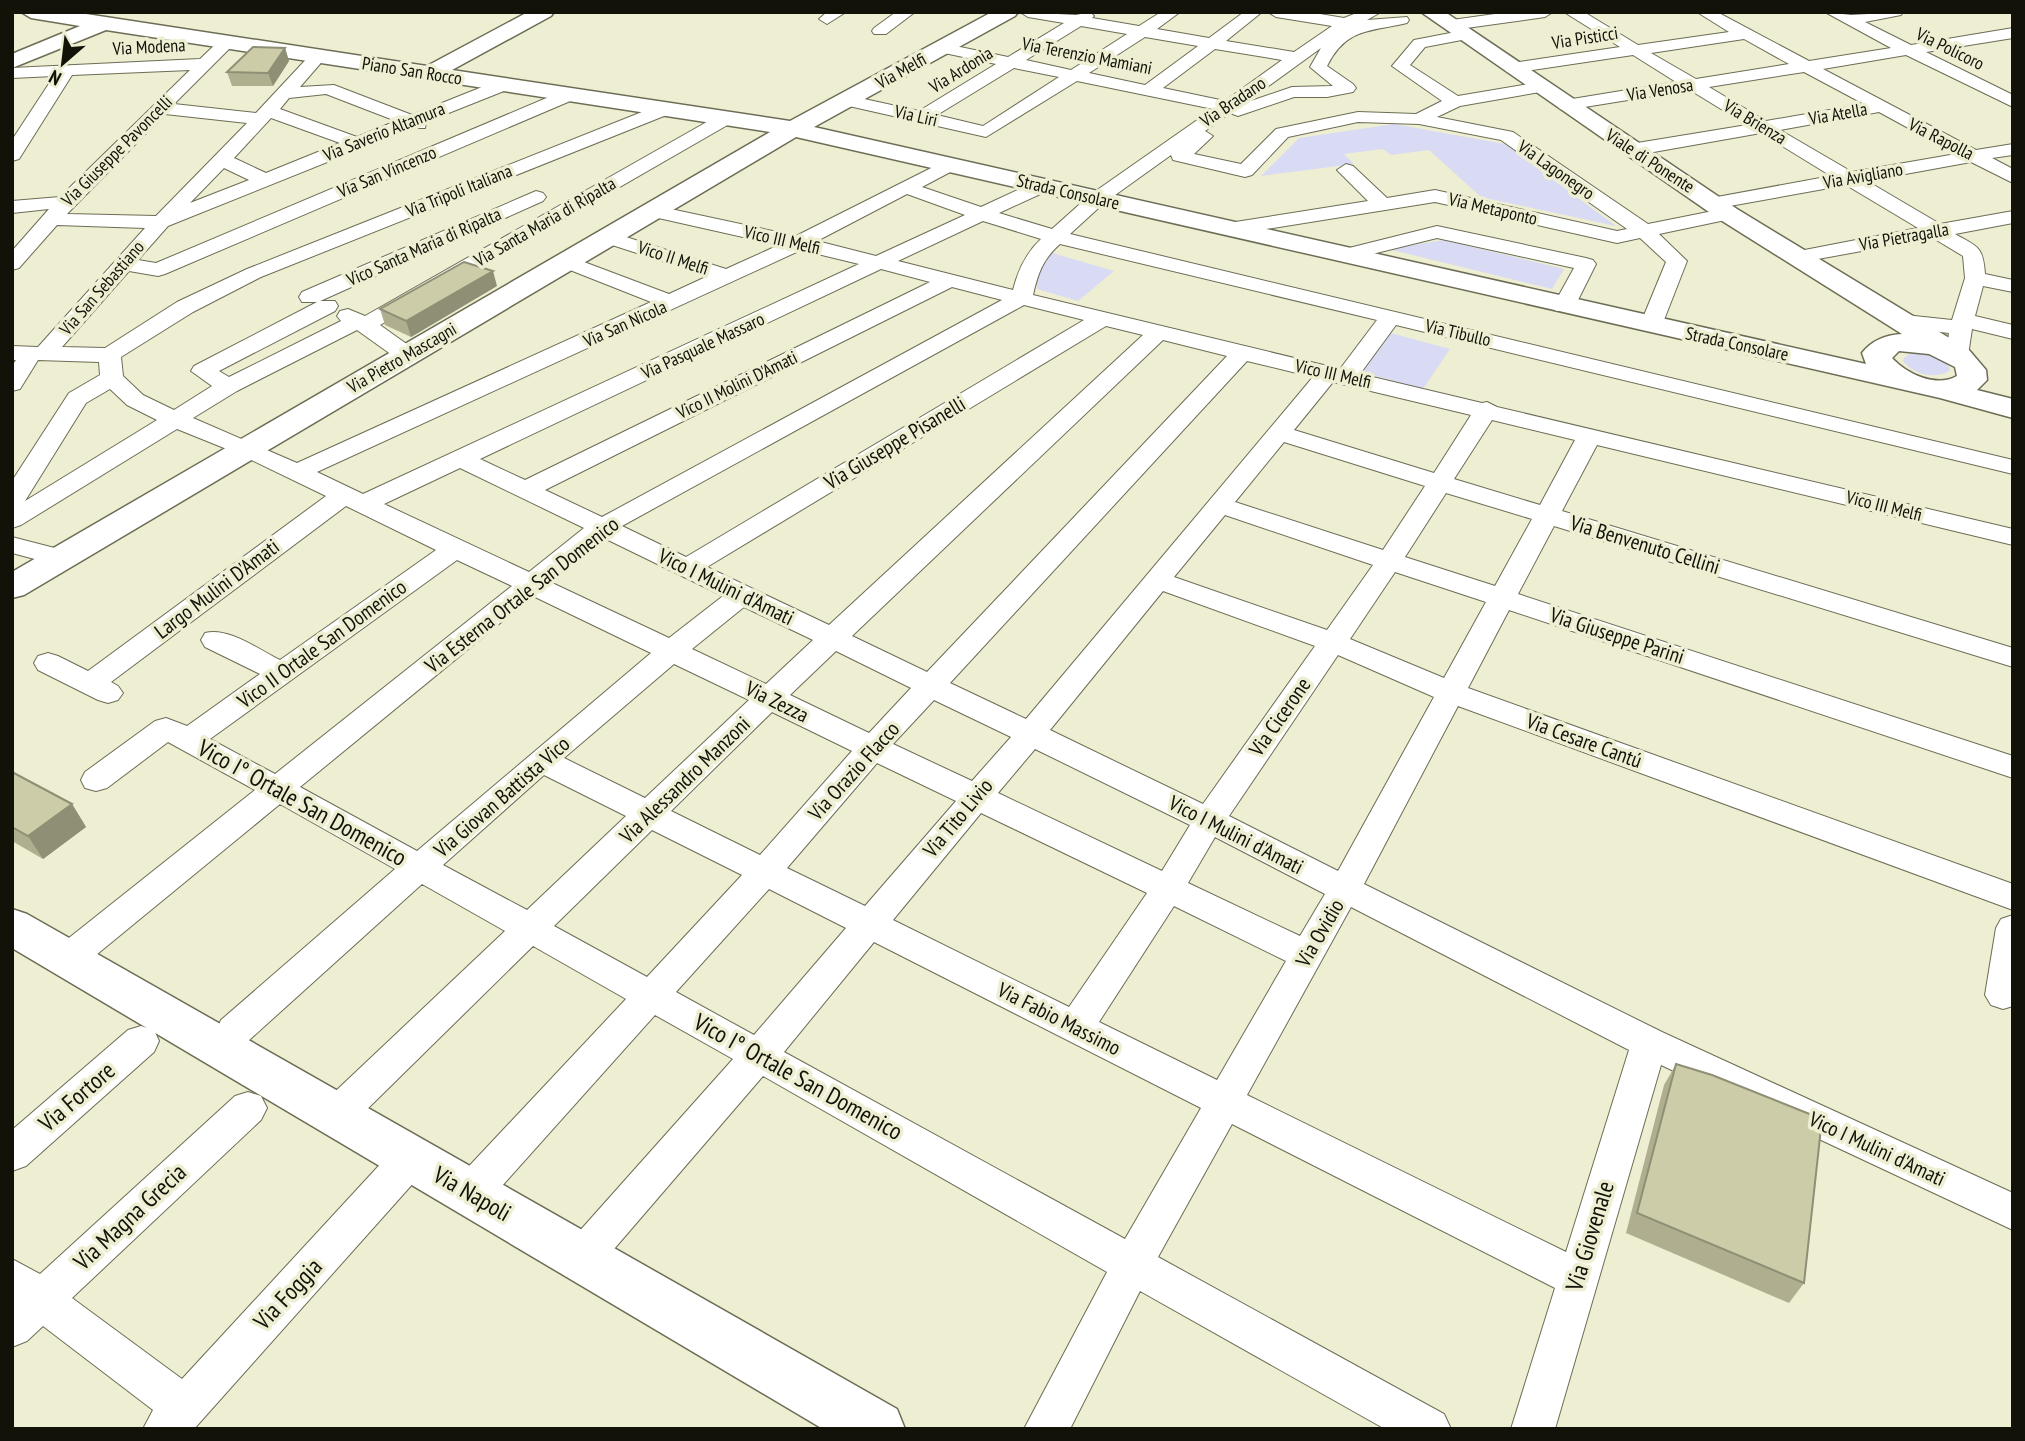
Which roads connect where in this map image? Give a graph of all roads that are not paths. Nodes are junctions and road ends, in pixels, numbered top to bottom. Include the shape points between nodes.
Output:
1 (31, 12) edge
2 (127, 12) edge
3 (544, 12) edge
4 (907, 12) edge
5 (1008, 12) edge
6 (1028, 12) edge
7 (1172, 12) edge
8 (1254, 12) edge
9 (1276, 12) edge
10 (1373, 12) edge
11 (1431, 12) edge
12 (1545, 12) edge
13 (1572, 12) edge
14 (1705, 12) edge
15 (1895, 12) edge
16 (1086, 16) edge
17 (1397, 16) edge
18 (1841, 16) edge
19 (103, 23) junction
20 (1346, 23) junction
21 (1459, 30) junction
22 (880, 31) dead end
23 (1142, 31) junction
24 (2013, 33) edge
25 (1746, 34) junction
26 (227, 42) junction
27 (1430, 42) junction
28 (1213, 43) junction
29 (941, 48) junction
30 (1634, 49) junction
31 (1909, 50) junction
32 (318, 57) junction
33 (12, 62) edge
34 (1011, 62) junction
35 (1293, 62) junction
36 (203, 64) junction
37 (1807, 67) junction
38 (1513, 68) junction
39 (66, 71) junction
40 (12, 73) edge
41 (429, 74) junction
42 (1074, 75) junction
43 (503, 85) junction
44 (1693, 85) junction
45 (1540, 87) junction
46 (1149, 90) junction
47 (1327, 92) junction
48 (281, 94) junction
49 (569, 95) junction
50 (471, 97) junction
51 (846, 100) junction
52 (1455, 102) junction
53 (2013, 102) edge
54 (1566, 105) junction
55 (1226, 106) junction
56 (1880, 107) junction
57 (159, 108) junction
58 (532, 110) junction
59 (663, 110) junction
60 (263, 114) junction
61 (922, 117) junction
62 (1358, 117) junction
63 (725, 119) junction
64 (1419, 119) junction
65 (411, 121) junction
66 (1764, 127) junction
67 (793, 129) junction
68 (462, 140) junction
69 (356, 143) junction
70 (1183, 145) junction
71 (2013, 149) edge
72 (1631, 150) junction
73 (12, 155) edge
74 (1973, 156) junction
75 (222, 160) junction
76 (949, 165) junction
77 (1346, 170) dead end
78 (2013, 177) edge
79 (1850, 178) junction
80 (265, 180) junction
81 (1042, 186) junction
82 (906, 188) junction
83 (536, 197) dead end
84 (1097, 199) junction
85 (66, 202) junction
86 (316, 202) junction
87 (1382, 204) junction
88 (12, 206) edge
89 (1720, 208) junction
90 (652, 211) junction
91 (983, 215) junction
92 (2013, 217) edge
93 (50, 219) junction
94 (159, 224) junction
95 (1229, 229) junction
96 (1939, 231) junction
97 (1644, 232) junction
98 (1054, 236) junction
99 (619, 241) dead end
100 (799, 243) junction
101 (205, 250) junction
102 (1344, 255) junction
103 (1796, 257) junction
104 (12, 264) edge
105 (123, 264) junction
106 (881, 264) junction
107 (577, 266) dead end
108 (254, 273) junction
109 (728, 276) junction
110 (1975, 278) junction
111 (950, 280) junction
112 (2013, 286) edge
113 (1022, 299) junction
114 (319, 302) junction
115 (672, 303) junction
116 (1564, 306) junction
117 (1391, 317) junction
118 (1103, 318) junction
119 (361, 323) junction
120 (1651, 325) junction
121 (1159, 332) junction
122 (2013, 332) edge
123 (1893, 337) junction
124 (1960, 344) junction
125 (1242, 353) junction
126 (29, 354) edge
127 (1779, 354) junction
128 (407, 355) junction
129 (111, 367) junction
130 (1337, 375) junction
131 (1909, 383) junction
132 (12, 384) edge
133 (229, 386) junction
134 (1941, 389) junction
135 (2013, 393) edge
136 (2013, 409) edge
137 (1487, 410) junction
138 (174, 419) junction
139 (1278, 433) junction
140 (1590, 435) junction
141 (248, 449) junction
142 (459, 458) junction
143 (2013, 467) edge
144 (298, 472) junction
145 (1438, 482) junction
146 (525, 490) junction
147 (354, 499) junction
148 (12, 501) edge
149 (1220, 505) junction
150 (1549, 515) junction
151 (12, 520) edge
152 (602, 527) junction
153 (2013, 537) edge
154 (12, 545) edge
155 (456, 548) junction
156 (61, 558) junction
157 (1389, 561) junction
158 (686, 568) junction
159 (1157, 580) junction
160 (531, 584) junction
161 (12, 587) edge
162 (742, 595) junction
163 (1501, 597) junction
164 (832, 638) junction
165 (215, 640) dead end
166 (1332, 642) junction
167 (670, 651) junction
168 (2013, 658) edge
169 (48, 663) dead end
170 (282, 673) junction
171 (930, 686) junction
172 (1450, 692) junction
173 (769, 698) junction
174 (177, 734) junction
175 (1030, 734) junction
176 (873, 747) junction
177 (543, 761) junction
178 (2013, 767) edge
179 (96, 780) dead end
180 (276, 790) junction
181 (976, 797) junction
182 (650, 815) junction
183 (1209, 820) junction
184 (420, 868) junction
185 (765, 872) junction
186 (1168, 889) junction
187 (1344, 890) junction
188 (2013, 897) edge
189 (869, 923) junction
190 (12, 926) edge
191 (2013, 928) edge
192 (529, 930) junction
193 (1307, 955) junction
194 (67, 959) junction
195 (652, 994) junction
196 (2003, 995) dead end
197 (1076, 1027) junction
198 (234, 1031) dead end
199 (141, 1041) dead end
200 (1649, 1043) junction
201 (759, 1055) junction
202 (1224, 1102) junction
203 (248, 1108) dead end
204 (337, 1115) junction
205 (12, 1154) edge
206 (411, 1158) junction
207 (470, 1193) junction
208 (2013, 1212) edge
209 (582, 1257) junction
210 (1132, 1265) junction
211 (1576, 1278) junction
212 (22, 1302) edge
213 (175, 1418) edge
214 (877, 1429) edge
215 (1046, 1429) edge
216 (1429, 1429) edge
217 (1533, 1429) edge

1 - 19 street, Piano San Rocco
2 - 19 street
3 - 41 street
4 - 22 street
5 - 29 street, Via Melfi
6 - 16 street
7 - 23 street
8 - 28 street
9 - 20 street
10 - 20 street, Via Bradano
11 - 21 street, Viale di Ponente
12 - 21 street
13 - 30 street, Via Brienza
14 - 25 street
15 - 18 street
16 - 23 street
16 - 34 street, Via Ardonia
17 - 27 street
17 - 47 street via 1352,29 1323,54 1318,67 1347,88
18 - 31 street, Via Policoro
19 - 26 street, Piano San Rocco
19 - 33 street
20 - 35 street, Via Bradano
21 - 27 street
21 - 38 street, Viale di Ponente
23 - 28 street
23 - 42 street
24 - 31 street
25 - 30 street, Via Pisticci
25 - 37 street, Via Rapolla
26 - 32 street, Piano San Rocco
26 - 36 street, Via Giuseppe Pavoncelli
27 - 52 street via 1420,43 1400,66
28 - 35 street
28 - 46 street
29 - 34 street, Via Terenzio Mamiani
29 - 51 street, Via Melfi
30 - 38 street, Via Pisticci
30 - 44 street, Via Brienza
31 - 37 street, Via Venosa
31 - 53 street, Via Policoro
32 - 41 street, Piano San Rocco
32 - 48 street, Via San Sebastiano
34 - 42 street, Via Terenzio Mamiani
34 - 61 street, Via Ardonia
35 - 47 street
35 - 55 street, Via Bradano
36 - 39 street, Via Modena
36 - 57 street, Via Giuseppe Pavoncelli
37 - 44 street, Via Venosa
37 - 56 street, Via Rapolla
38 - 45 street, Viale di Ponente
39 - 40 street, Via Modena
39 - 73 street
41 - 43 street, Piano San Rocco
42 - 46 street, Via Terenzio Mamiani
42 - 61 street, Via Liri via 986,132
43 - 49 street, Piano San Rocco
43 - 50 street, Via Saverio Altamura
44 - 54 street, Via Venosa
44 - 66 street, Via Brienza
45 - 52 street
45 - 54 street, Viale di Ponente
46 - 55 street, Via Terenzio Mamiani
47 - 62 street
47 - 70 street via 1292,92 1236,111
48 - 60 street, Via San Sebastiano
48 - 65 street via 328,89
49 - 58 street, Via San Vincenzo
49 - 59 street, Piano San Rocco
50 - 58 street
50 - 65 street, Via Saverio Altamura
51 - 61 street, Via Liri
51 - 67 street, Via Melfi
52 - 64 street
54 - 72 street, Viale di Ponente
55 - 70 street, Via Bradano
56 - 66 street, Via Atella
56 - 74 street, Via Rapolla
57 - 60 street
57 - 85 street, Via Giuseppe Pavoncelli
58 - 68 street, Via San Vincenzo
59 - 63 street, Piano San Rocco
59 - 108 street, Via Tripoli Italiana
60 - 69 street
60 - 75 street, Via San Sebastiano
62 - 64 street, Via Lagonegro
62 - 70 street, Via Lagonegro via 1282,133 1245,171 1180,156
63 - 67 street, Piano San Rocco
63 - 119 street, Via Santa Maria di Ripalta
64 - 97 street, Via Lagonegro via 1507,136
65 - 68 street
65 - 69 street, Via Saverio Altamura
66 - 72 street, Via Atella
66 - 79 street, Via Brienza
67 - 76 street, Strada Consolare
67 - 90 street, Via Pietro Mascagni
68 - 86 street, Via San Vincenzo
69 - 80 street, Via Saverio Altamura
70 - 84 street, Via Bradano
71 - 74 street, Via Avigliano
72 - 89 street, Viale di Ponente
74 - 78 street, Via Rapolla
74 - 79 street, Via Avigliano
75 - 80 street
75 - 94 street, Via San Sebastiano
76 - 81 street, Strada Consolare
76 - 82 street, Via San Nicola
77 - 87 street
79 - 89 street, Via Avigliano
79 - 96 street, Via Brienza
80 - 86 street
80 - 94 street, Via Saverio Altamura
81 - 84 street, Strada Consolare
81 - 91 street, Via Pasquale Massaro
82 - 91 street, Via Tibullo
82 - 100 street, Via San Nicola
83 - 114 street, Vico Santa Maria di Ripalta
84 - 95 street, Strada Consolare
84 - 98 street, Via Bradano
85 - 88 street
85 - 93 street, Via Giuseppe Pavoncelli
86 - 101 street, Via San Vincenzo
87 - 95 street, Via Metaponto
87 - 97 street, Via Metaponto via 1435,196 1617,237
89 - 97 street, Via Avigliano
89 - 103 street, Viale di Ponente
90 - 100 street, Vico III Melfi
90 - 128 street, Via Pietro Mascagni
91 - 98 street, Via Tibullo
91 - 106 street, Via Pasquale Massaro
92 - 96 street, Via Pietragalla
93 - 94 street
93 - 104 street, Via Giuseppe Pavoncelli
94 - 101 street
94 - 105 street, Via San Sebastiano
95 - 102 street, Strada Consolare
96 - 103 street, Via Pietragalla
96 - 110 street, Via Brienza via 1973,253
97 - 120 street via 1676,261
98 - 113 street, Via Bradano via 1028,271
98 - 117 street, Via Tibullo
99 - 109 street, Vico II Melfi
100 - 106 street, Vico III Melfi
100 - 109 street, Via San Nicola
101 - 105 street, Via San Vincenzo via 159,270
101 - 108 street
102 - 116 street, Strada Consolare
102 - 116 street, Strada Consolare via 1437,232 1586,264
103 - 123 street, Viale di Ponente via 1874,303
105 - 126 street, Via San Sebastiano
106 - 111 street, Vico III Melfi
106 - 142 street, Via Pasquale Massaro
107 - 115 street
108 - 129 street, Via Tripoli Italiana via 185,307
109 - 115 street, Via San Nicola
110 - 112 street
110 - 124 street
111 - 113 street, Vico III Melfi
111 - 146 street, Vico II Molini D'Amati
113 - 118 street, Vico III Melfi
113 - 152 street, Via Esterna Ortale San Domenico
114 - 119 street
114 - 133 street, Vico Santa Maria di Ripalta via 202,371
115 - 144 street, Via San Nicola
116 - 120 street, Strada Consolare
117 - 130 street, Via Tito Livio
117 - 143 street, Via Tibullo
118 - 121 street, Vico III Melfi
118 - 158 street, Via Giuseppe Pisanelli
119 - 128 street
119 - 133 street, Via Santa Maria di Ripalta
120 - 127 street, Strada Consolare
121 - 125 street, Vico III Melfi
121 - 164 street, Via Alessandro Manzoni
122 - 124 street
123 - 124 street, Viale di Ponente
123 - 127 street
123 - 131 street via 1877,353 1878,360
124 - 134 street via 1974,373 1972,380
124 - 135 street, Viale di Ponente
125 - 130 street, Vico III Melfi
125 - 171 street, Via Orazio Flacco
126 - 129 street
126 - 132 street, Via San Sebastiano
127 - 131 street, Strada Consolare
128 - 141 street, Via Pietro Mascagni
129 - 138 street, Via Zezza via 135,400
129 - 148 street, Via Tripoli Italiana via 77,398
130 - 137 street, Vico III Melfi
130 - 139 street, Via Tito Livio
131 - 134 street
133 - 138 street, Via Santa Maria di Ripalta
134 - 136 street
137 - 140 street, Vico III Melfi
137 - 145 street, Via Cicerone
138 - 141 street, Via Zezza
138 - 151 street, Via Santa Maria di Ripalta
139 - 145 street, Via Benvenuto Cellini
139 - 149 street, Via Tito Livio
140 - 150 street, Via Ovidio
140 - 153 street, Vico III Melfi
141 - 144 street, Via Zezza
141 - 156 street, Via Pietro Mascagni
142 - 146 street, Vico I Mulini d'Amati
142 - 147 street, Via Pasquale Massaro
144 - 147 street, Via Zezza
145 - 150 street, Via Benvenuto Cellini
145 - 157 street, Via Cicerone
146 - 152 street, Vico I Mulini d'Amati
147 - 155 street, Via Zezza
147 - 169 street, Largo Mulini D'Amati via 318,512 99,689
149 - 157 street, Via Giuseppe Parini
149 - 159 street, Via Tito Livio
150 - 163 street, Via Ovidio
150 - 168 street, Via Benvenuto Cellini
152 - 158 street, Vico I Mulini d'Amati
152 - 160 street, Via Esterna Ortale San Domenico
154 - 156 street
155 - 160 street, Via Zezza
155 - 170 street, Vico II Ortale San Domenico
156 - 161 street, Via Pietro Mascagni
157 - 163 street, Via Giuseppe Parini
157 - 166 street, Via Cicerone
158 - 162 street, Vico I Mulini d'Amati
159 - 166 street, Via Cesare Cantú
159 - 175 street, Via Tito Livio
160 - 167 street, Via Zezza
160 - 180 street, Via Esterna Ortale San Domenico
162 - 164 street, Vico I Mulini d'Amati
162 - 167 street, Via Giovan Battista Vico
163 - 172 street, Via Ovidio
163 - 178 street, Via Giuseppe Parini
164 - 171 street, Vico I Mulini d'Amati
164 - 173 street, Via Alessandro Manzoni
165 - 170 street
166 - 172 street, Via Cesare Cantú
166 - 183 street, Via Cicerone
167 - 173 street, Via Zezza
167 - 177 street, Via Giovan Battista Vico
170 - 174 street, Vico II Ortale San Domenico
171 - 175 street, Vico I Mulini d'Amati
171 - 176 street, Via Orazio Flacco
172 - 187 street, Via Ovidio
172 - 188 street, Via Cesare Cantú
173 - 176 street, Via Zezza
173 - 182 street, Via Alessandro Manzoni
174 - 179 street, Vico II Ortale San Domenico
174 - 180 street, Vico I° Ortale San Domenico
175 - 181 street, Via Tito Livio
175 - 183 street, Vico I Mulini d'Amati
176 - 181 street, Via Zezza
176 - 185 street, Via Orazio Flacco
177 - 182 street, Via Fabio Massimo
177 - 184 street, Via Giovan Battista Vico
180 - 184 street, Vico I° Ortale San Domenico
180 - 194 street, Via Esterna Ortale San Domenico
181 - 186 street, Via Zezza
181 - 189 street, Via Tito Livio
182 - 185 street, Via Fabio Massimo
182 - 192 street, Via Alessandro Manzoni
183 - 186 street, Via Cicerone
183 - 187 street, Vico I Mulini d'Amati
184 - 192 street, Vico I° Ortale San Domenico
184 - 198 street, Via Giovan Battista Vico
185 - 189 street, Via Fabio Massimo
185 - 195 street, Via Orazio Flacco
186 - 193 street, Via Zezza
186 - 197 street, Via Cicerone
187 - 193 street, Via Ovidio
187 - 200 street, Vico I Mulini d'Amati
189 - 197 street, Via Fabio Massimo
189 - 201 street, Via Tito Livio
190 - 194 street, Via Napoli
191 - 196 street
192 - 195 street, Vico I° Ortale San Domenico
192 - 204 street, Via Alessandro Manzoni
193 - 202 street, Via Ovidio
194 - 204 street, Via Napoli
195 - 201 street, Vico I° Ortale San Domenico
195 - 207 street, Via Orazio Flacco
197 - 202 street, Via Fabio Massimo
199 - 205 street, Via Fortore
200 - 208 street, Vico I Mulini d'Amati
200 - 211 street, Via Giovenale
201 - 209 street, Via Tito Livio
201 - 210 street, Vico I° Ortale San Domenico
202 - 210 street, Via Ovidio
202 - 211 street, Via Fabio Massimo
203 - 212 street, Via Magna Grecia
204 - 206 street, Via Napoli
206 - 207 street, Via Napoli
206 - 213 street, Via Foggia
207 - 209 street, Via Napoli
209 - 214 street, Via Napoli
210 - 215 street, Via Ovidio
210 - 216 street, Vico I° Ortale San Domenico
211 - 217 street, Via Giovenale
212 - 213 street

